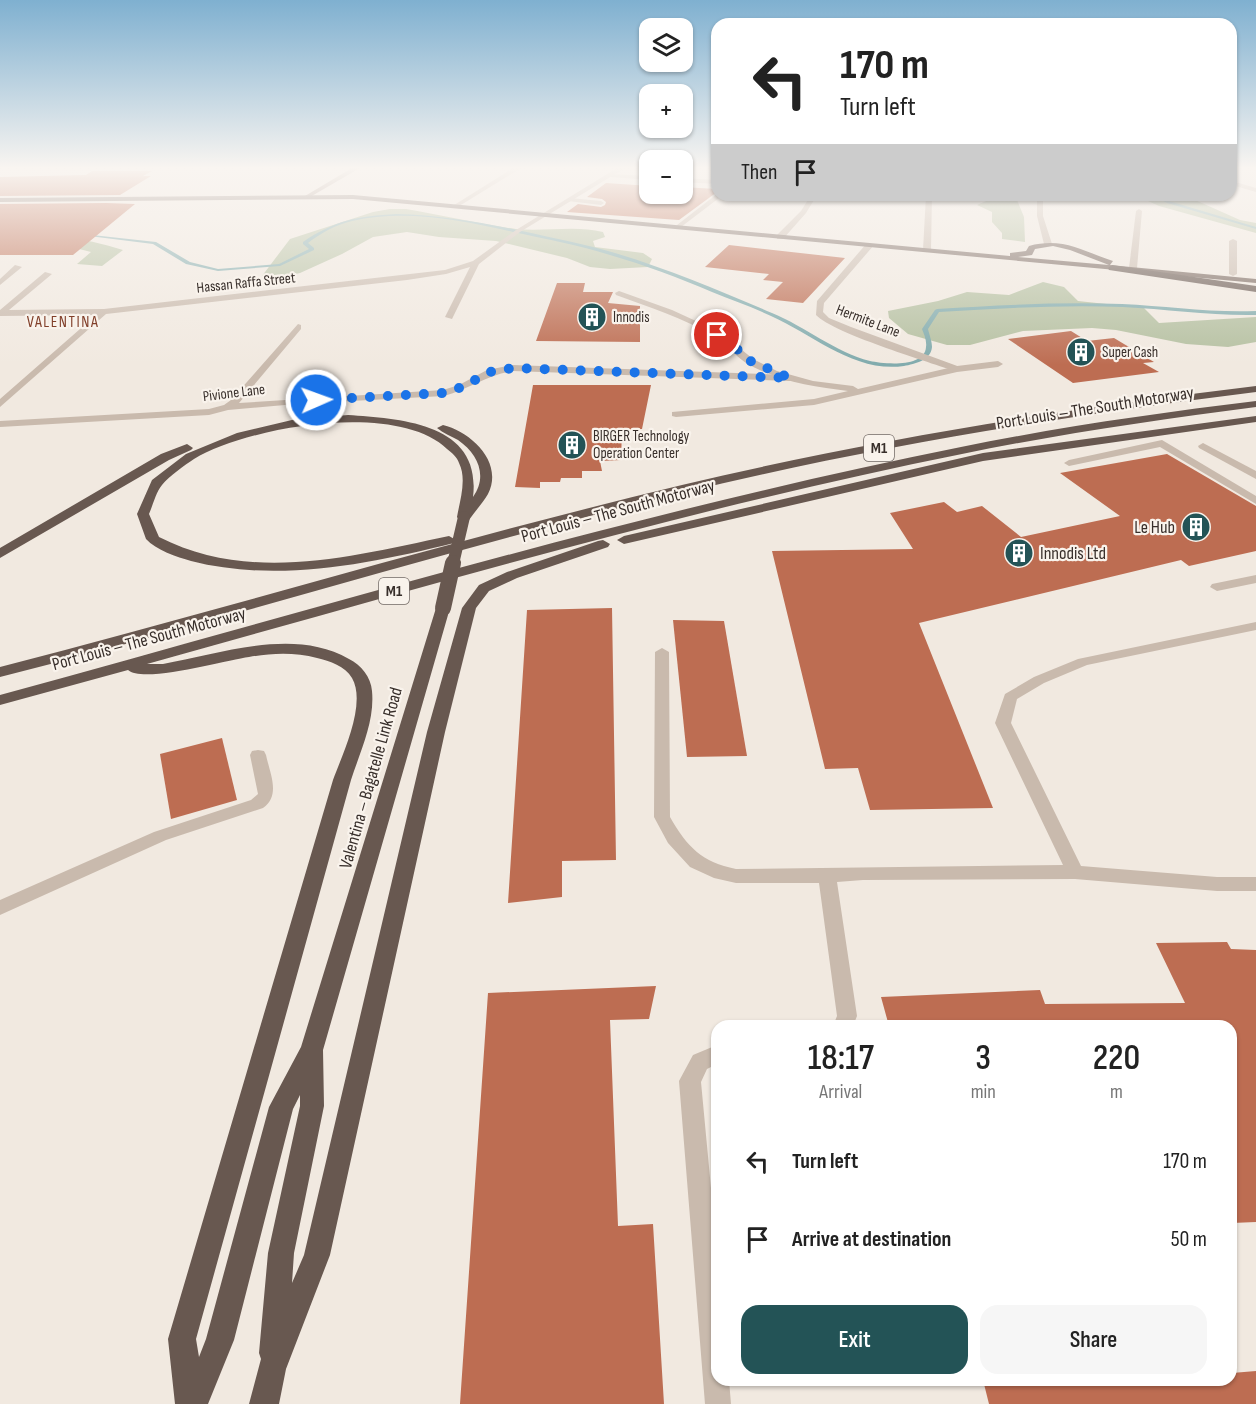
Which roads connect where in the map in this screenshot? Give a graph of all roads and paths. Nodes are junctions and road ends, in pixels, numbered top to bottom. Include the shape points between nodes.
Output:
1 (515, 234) edge
2 (748, 234) edge
3 (783, 234) edge
4 (927, 234) edge
5 (1045, 234) edge
6 (1137, 234) edge
7 (780, 237) junction
8 (1233, 241) dead end
9 (1048, 244) junction
10 (870, 245) junction
11 (927, 250) junction
12 (1029, 253) junction
13 (995, 257) junction
14 (1047, 262) junction
15 (476, 263) junction
16 (18, 267) dead end
17 (1112, 268) junction
18 (1133, 268) junction
19 (48, 274) dead end
20 (1233, 274) junction
21 (1256, 279) edge
22 (0, 284) edge
23 (1256, 289) edge
24 (619, 293) dead end
25 (104, 312) junction
26 (1, 313) edge
27 (449, 317) dead end
28 (298, 327) dead end
29 (998, 364) dead end
30 (957, 369) junction
31 (790, 378) junction
32 (1256, 387) edge
33 (862, 390) junction
34 (0, 404) edge
35 (1256, 404) edge
36 (228, 406) junction
37 (676, 414) dead end
38 (1256, 419) edge
39 (0, 424) edge
40 (1203, 446) dead end
41 (983, 457) junction
42 (908, 461) junction
43 (1070, 463) dead end
44 (1256, 476) edge
45 (1256, 501) edge
46 (676, 514) junction
47 (574, 516) junction
48 (464, 517) junction
49 (600, 545) junction
50 (0, 554) edge
51 (1256, 579) edge
52 (1217, 587) dead end
53 (1256, 626) edge
54 (662, 652) dead end
55 (112, 669) junction
56 (0, 672) edge
57 (0, 700) edge
58 (258, 755) dead end
59 (1075, 872) junction
60 (827, 876) junction
61 (1256, 884) edge
62 (0, 908) edge
63 (845, 1020) edge
64 (312, 1049) junction
65 (711, 1057) edge
66 (711, 1323) edge
67 (272, 1369) junction
68 (716, 1386) edge
69 (192, 1404) edge
70 (264, 1404) edge
71 (718, 1404) edge

1 - 15 street, Hassan Raffa Street
2 - 7 main road
3 - 7 street
4 - 11 street
5 - 9 street
6 - 18 street
7 - 10 main road
8 - 20 street
9 - 12 main road via 1032,248
9 - 18 main road via 1081,249 1096,259
10 - 11 main road
10 - 30 street, Hermite Lane via 820,303 819,313 848,329
11 - 13 main road
12 - 13 main road
12 - 14 main road
13 - 14 main road
14 - 17 main road
15 - 25 street, Hassan Raffa Street via 407,278
15 - 27 street
16 - 22 street
17 - 21 main road
17 - 23 highway
18 - 20 main road
19 - 26 street
20 - 21 main road
24 - 31 street via 717,335 748,360
25 - 26 street, Hassan Raffa Street
25 - 34 street
28 - 36 street
29 - 30 street
30 - 33 street
31 - 33 street
31 - 36 street, Pivione Lane via 513,368 490,372 444,393
32 - 47 highway, Port Louis – The South Motorway / M1 via 970,431 686,488
33 - 37 street via 814,402
35 - 42 highway, Port Louis – The South Motorway / M1 via 1076,429
36 - 39 street, Pivione Lane via 209,412
38 - 41 highway
40 - 44 street
41 - 42 highway
41 - 49 highway
42 - 46 highway, Port Louis – The South Motorway / M1
43 - 45 street via 1162,443
46 - 49 highway
46 - 55 highway, Port Louis – The South Motorway / M1
47 - 48 highway, Valentina – Bagatelle Link Road via 399,550 280,568 229,565 186,555 153,539 142,515 151,488 175,466 217,443 304,421 369,418 428,429 454,444 469,475
47 - 56 highway, Port Louis – The South Motorway / M1
48 - 50 highway via 483,493 486,482 485,466 475,446 459,434 399,415 320,414 240,429 165,458
48 - 64 highway, Valentina – Bagatelle Link Road, bridge via 442,608
49 - 67 highway via 484,588 469,609 436,732 317,1256
51 - 52 street
53 - 59 street via 1083,662 1010,697 1003,723
54 - 60 street via 662,817 674,839 696,862 714,871 736,876
55 - 57 highway, Port Louis – The South Motorway / M1
55 - 69 highway via 165,669 272,649 315,651 357,671 364,691 360,725 182,1339
58 - 62 street via 264,800 160,836
59 - 60 street
59 - 61 street via 1217,885
60 - 63 street
64 - 67 highway via 312,1106 281,1253
64 - 69 highway via 281,1107 220,1340
65 - 66 street via 700,1062 690,1081
67 - 70 highway
68 - 71 street

